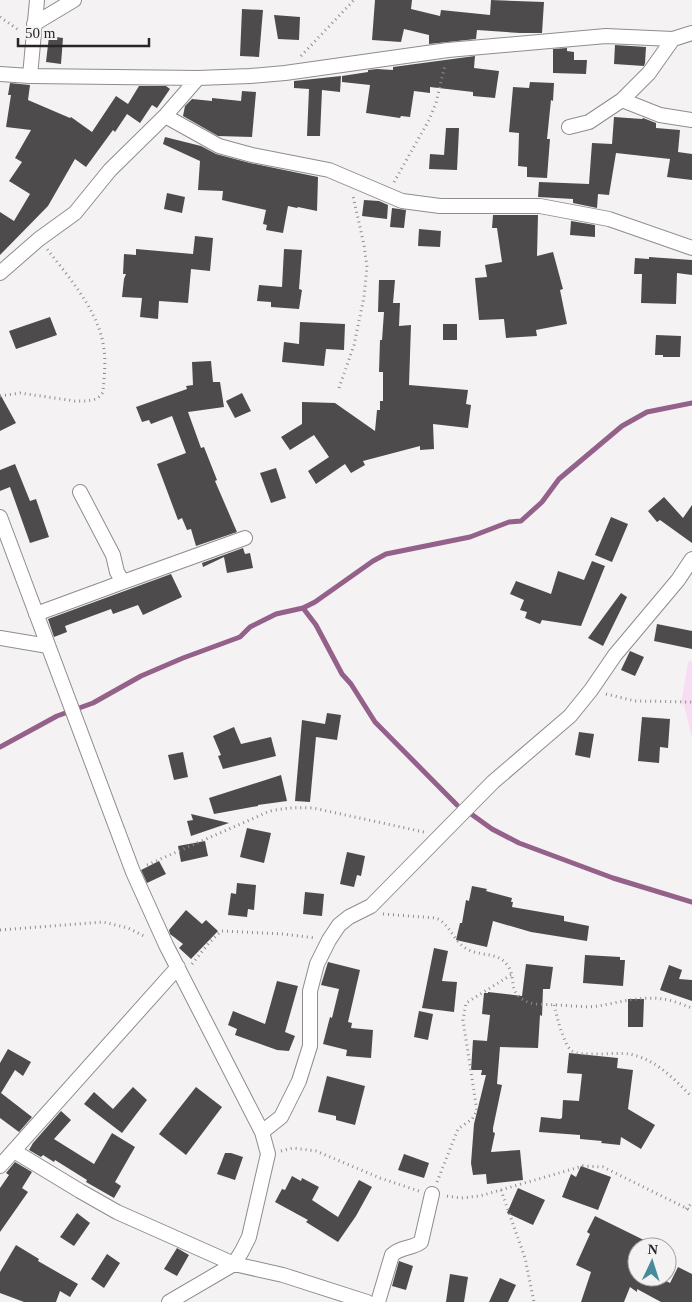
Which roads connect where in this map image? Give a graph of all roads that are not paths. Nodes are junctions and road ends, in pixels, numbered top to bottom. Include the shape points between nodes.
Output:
1 (37, 0) edge
2 (74, 0) edge
3 (34, 24) junction
4 (692, 32) edge
5 (673, 39) junction
6 (0, 74) edge
7 (30, 76) junction
8 (198, 78) junction
9 (622, 100) junction
10 (165, 116) junction
11 (692, 120) edge
12 (568, 127) dead end
13 (692, 248) edge
14 (0, 274) edge
15 (80, 492) dead end
16 (0, 517) edge
17 (245, 538) dead end
18 (692, 559) edge
19 (123, 582) junction
20 (36, 614) junction
21 (0, 638) edge
22 (48, 646) junction
23 (180, 972) junction
24 (262, 1132) junction
25 (14, 1151) junction
26 (0, 1166) edge
27 (432, 1194) road end
28 (234, 1264) junction
29 (168, 1302) edge
30 (367, 1302) edge
31 (378, 1302) edge

1 - 3 street
2 - 3 street
3 - 7 street
4 - 5 street
5 - 8 street via 606,36 448,50 285,73
5 - 9 street via 650,73
6 - 7 street
7 - 8 street
8 - 10 street
9 - 11 street via 660,115
9 - 12 street via 589,122
10 - 13 street via 220,146 316,166 402,201 440,206 540,206 609,219
10 - 14 street via 110,170 75,214 39,239
15 - 19 street
16 - 20 street
17 - 19 street
18 - 24 street via 570,716 493,782 371,906 339,925 317,964 310,991 310,1046 299,1081 281,1117
19 - 20 street
20 - 22 street
21 - 22 street
22 - 23 street via 133,872
23 - 24 street
23 - 25 street
24 - 28 street via 268,1154 249,1237
25 - 26 street
25 - 28 street via 117,1212
27 - 31 street via 421,1242 392,1255
28 - 29 street
28 - 30 street via 283,1275

